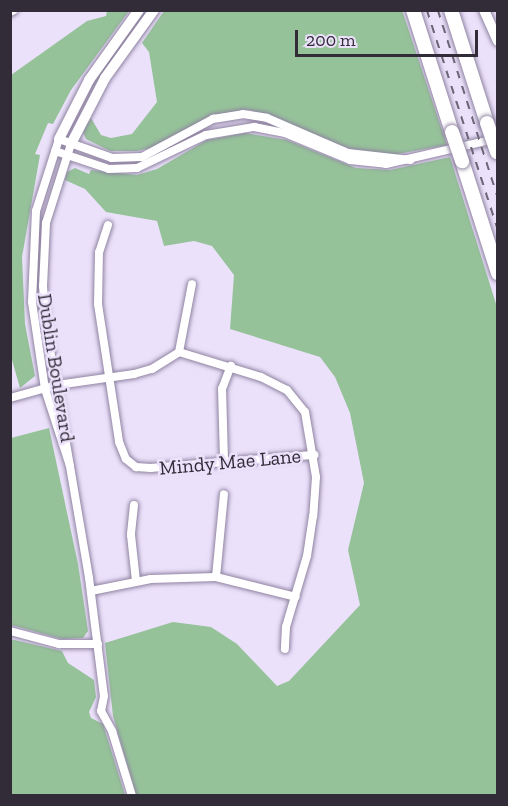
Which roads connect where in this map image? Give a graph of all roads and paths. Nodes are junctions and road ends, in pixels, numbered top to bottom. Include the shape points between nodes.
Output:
1 (139, 10) edge
2 (154, 10) edge
3 (413, 10) edge
4 (451, 10) edge
5 (484, 10) edge
6 (498, 41) edge
7 (498, 138) edge
8 (59, 139) junction
9 (71, 144) junction
10 (55, 151) junction
11 (497, 154) edge
12 (66, 155) junction
13 (411, 160) junction
14 (108, 225) dead end
15 (498, 273) edge
16 (192, 284) dead end
17 (179, 352) junction
18 (231, 366) junction
19 (109, 376) junction
20 (57, 386) junction
21 (45, 388) junction
22 (10, 398) edge
23 (314, 455) junction
24 (224, 460) junction
25 (70, 466) junction
26 (224, 494) dead end
27 (134, 504) dead end
28 (216, 577) junction
29 (136, 581) junction
30 (91, 591) junction
31 (296, 597) junction
32 (10, 631) edge
33 (98, 644) junction
34 (285, 649) dead end
35 (132, 795) edge

1 - 8 street, Dublin Boulevard via 94,72
2 - 9 street, Dublin Boulevard via 105,78
3 - 15 highway, bridge
4 - 11 highway, bridge
5 - 6 street
7 - 13 street
8 - 9 street
8 - 10 street, Dublin Boulevard
9 - 12 street, Dublin Boulevard
9 - 13 street via 112,158 141,157 213,119 243,114 267,118 348,153
10 - 12 street
10 - 21 street, Dublin Boulevard via 41,191 32,247 33,323
12 - 13 street via 109,169 137,168 206,135 242,127 285,133 350,160 386,164
12 - 20 street, Dublin Boulevard via 52,198 43,255 46,326
14 - 19 street via 96,276
16 - 17 street
17 - 18 street via 208,363
17 - 19 street via 152,369
18 - 23 street via 287,390 305,412
18 - 24 street via 222,389
19 - 20 street
19 - 24 street, Mindy Mae Lane via 119,442 126,459 136,466 151,468
20 - 21 street
20 - 25 street, Dublin Boulevard
21 - 22 street
21 - 25 street, Dublin Boulevard
23 - 24 street, Mindy Mae Lane
23 - 31 street via 313,516
25 - 30 street, Dublin Boulevard
26 - 28 street
27 - 29 street via 131,535
28 - 29 street
28 - 31 street
29 - 30 street
30 - 33 street, Dublin Boulevard
31 - 34 street via 286,627
32 - 33 street via 59,644
33 - 35 street, Dublin Boulevard via 102,711

